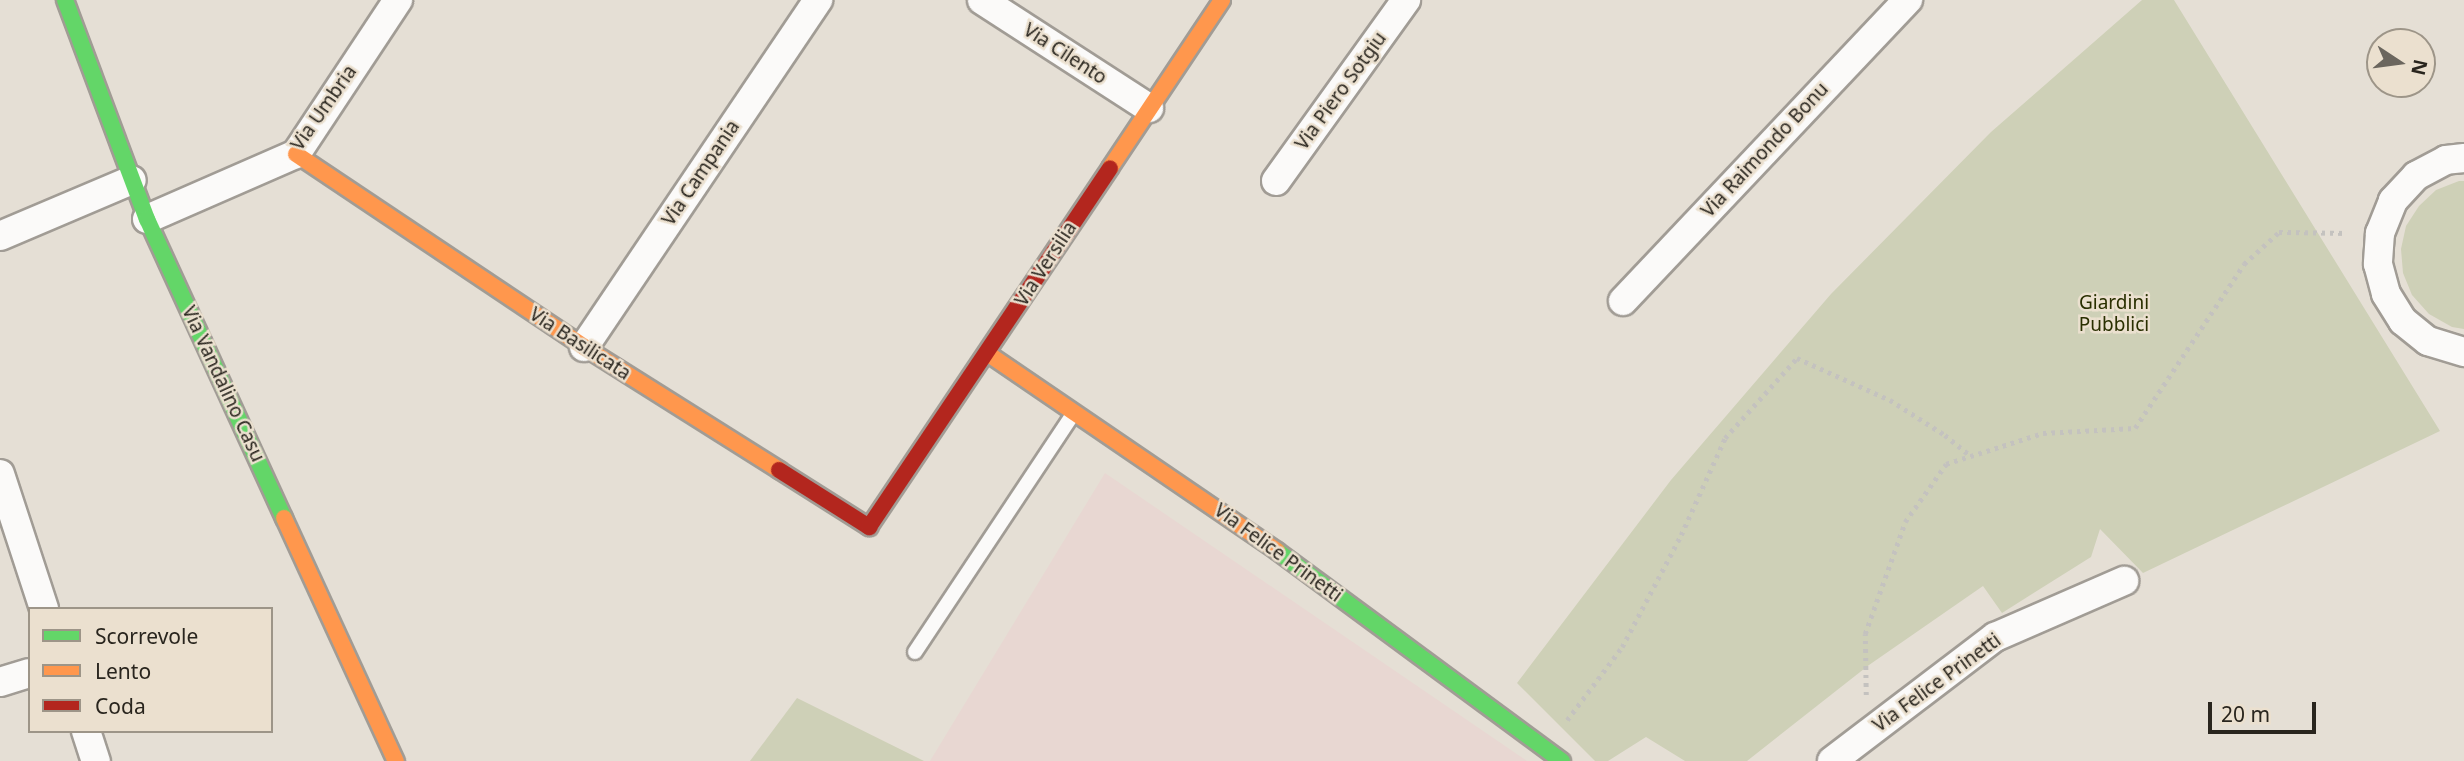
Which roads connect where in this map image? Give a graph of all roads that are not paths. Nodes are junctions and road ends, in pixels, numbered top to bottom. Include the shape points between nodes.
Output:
1 (65, 0) edge
2 (398, 0) edge
3 (818, 0) edge
4 (982, 0) edge
5 (1222, 0) edge
6 (1406, 0) edge
7 (1908, 0) edge
8 (1149, 108) junction
9 (296, 154) junction
10 (2464, 158) edge
11 (132, 180) junction
12 (1276, 181) dead end
13 (147, 219) junction
14 (0, 236) edge
15 (1623, 301) dead end
16 (584, 347) junction
17 (2464, 352) edge
18 (987, 353) junction
19 (1075, 412) junction
20 (0, 474) edge
21 (869, 527) joint
22 (2124, 580) dead end
23 (43, 607) edge
24 (915, 652) dead end
25 (28, 674) edge
26 (0, 682) edge
27 (87, 733) edge
28 (96, 761) edge
29 (396, 761) edge
30 (1562, 761) edge
31 (1832, 761) edge

1 - 11 street, Via Vandalino Casu
2 - 9 street, Via Umbria
3 - 16 street, Via Campania
4 - 8 street, Via Cilento
5 - 8 street, Via Versilia
6 - 12 street, Via Piero Sotgiu
7 - 15 street, Via Raimondo Bonu
8 - 18 street, Via Versilia
9 - 13 street, Via Umbria
9 - 16 street, Via Basilicata
10 - 17 street via 2446,160 2416,176 2393,201 2380,233 2378,264 2386,295 2403,321 2428,341
11 - 13 street, Via Vandalino Casu
11 - 14 street
13 - 29 street, Via Vandalino Casu
16 - 21 street, Via Basilicata
18 - 19 street, Via Felice Prinetti
18 - 21 street, Via Versilia
19 - 24 lane
19 - 30 street, Via Felice Prinetti via 1252,533
20 - 23 street
22 - 31 street, Via Felice Prinetti via 1995,637
25 - 26 street
27 - 28 street

